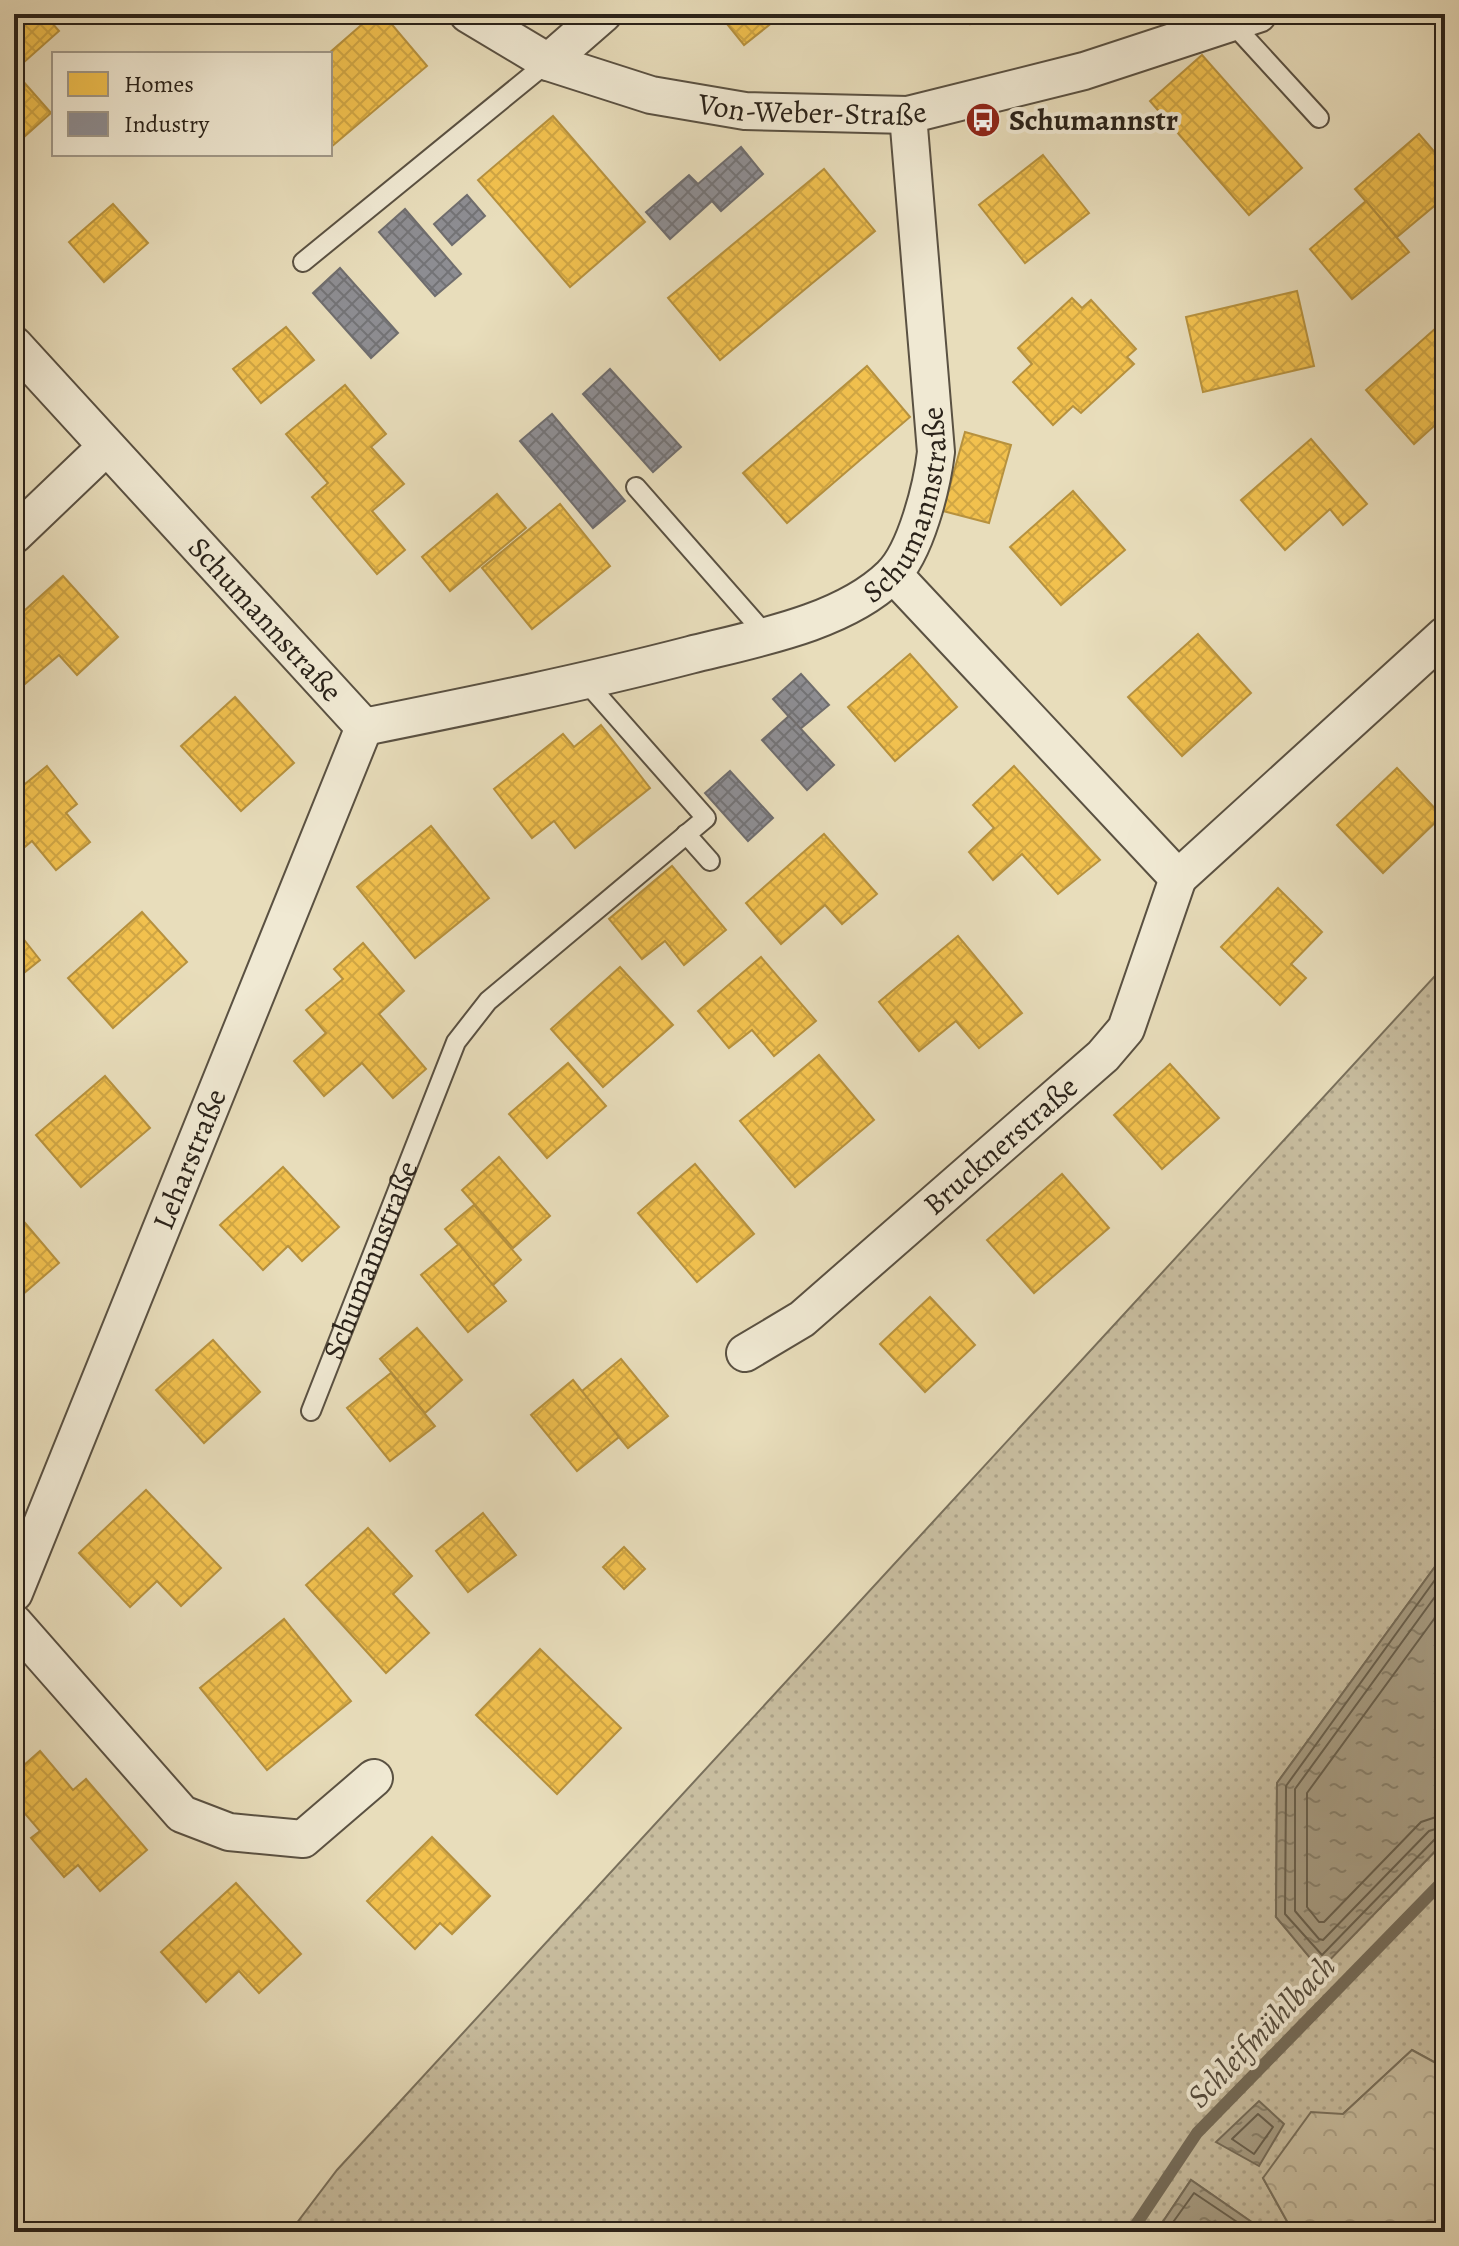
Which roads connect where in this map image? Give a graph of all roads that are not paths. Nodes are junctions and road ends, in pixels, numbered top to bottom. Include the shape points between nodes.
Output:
1 (468, 14) edge
2 (603, 14) edge
3 (1245, 18) edge
4 (548, 62) junction
5 (908, 115) junction
6 (1319, 118) dead end
7 (303, 262) dead end
8 (14, 345) edge
9 (105, 448) junction
10 (636, 487) dead end
11 (14, 535) edge
12 (894, 575) junction
13 (1445, 635) edge
14 (767, 636) junction
15 (586, 682) junction
16 (364, 727) junction
17 (686, 834) junction
18 (710, 861) dead end
19 (1178, 878) junction
20 (745, 1353) dead end
21 (311, 1411) dead end
22 (14, 1593) edge
23 (14, 1623) edge
24 (374, 1778) dead end

1 - 4 street, Von-Weber-Straße
2 - 4 street
3 - 5 street, Von-Weber-Straße via 1084,71
3 - 6 lane
4 - 5 street, Von-Weber-Straße via 651,95 745,111
4 - 7 lane
5 - 12 street, Schumannstraße via 936,452 923,516
8 - 9 street, Schumannstraße
9 - 11 street
9 - 16 street, Schumannstraße
10 - 14 lane
12 - 14 street, Schumannstraße via 846,607
12 - 19 street
13 - 19 street, Brucknerstraße
14 - 15 street, Schumannstraße
15 - 16 street, Schumannstraße
15 - 17 lane, Schumannstraße via 706,818
16 - 22 street, Leharstraße
17 - 18 lane
17 - 21 lane, Schumannstraße via 488,1001 456,1042
19 - 20 street, Brucknerstraße via 1126,1029 1103,1056 802,1319
23 - 24 street via 182,1814 229,1832 303,1839

